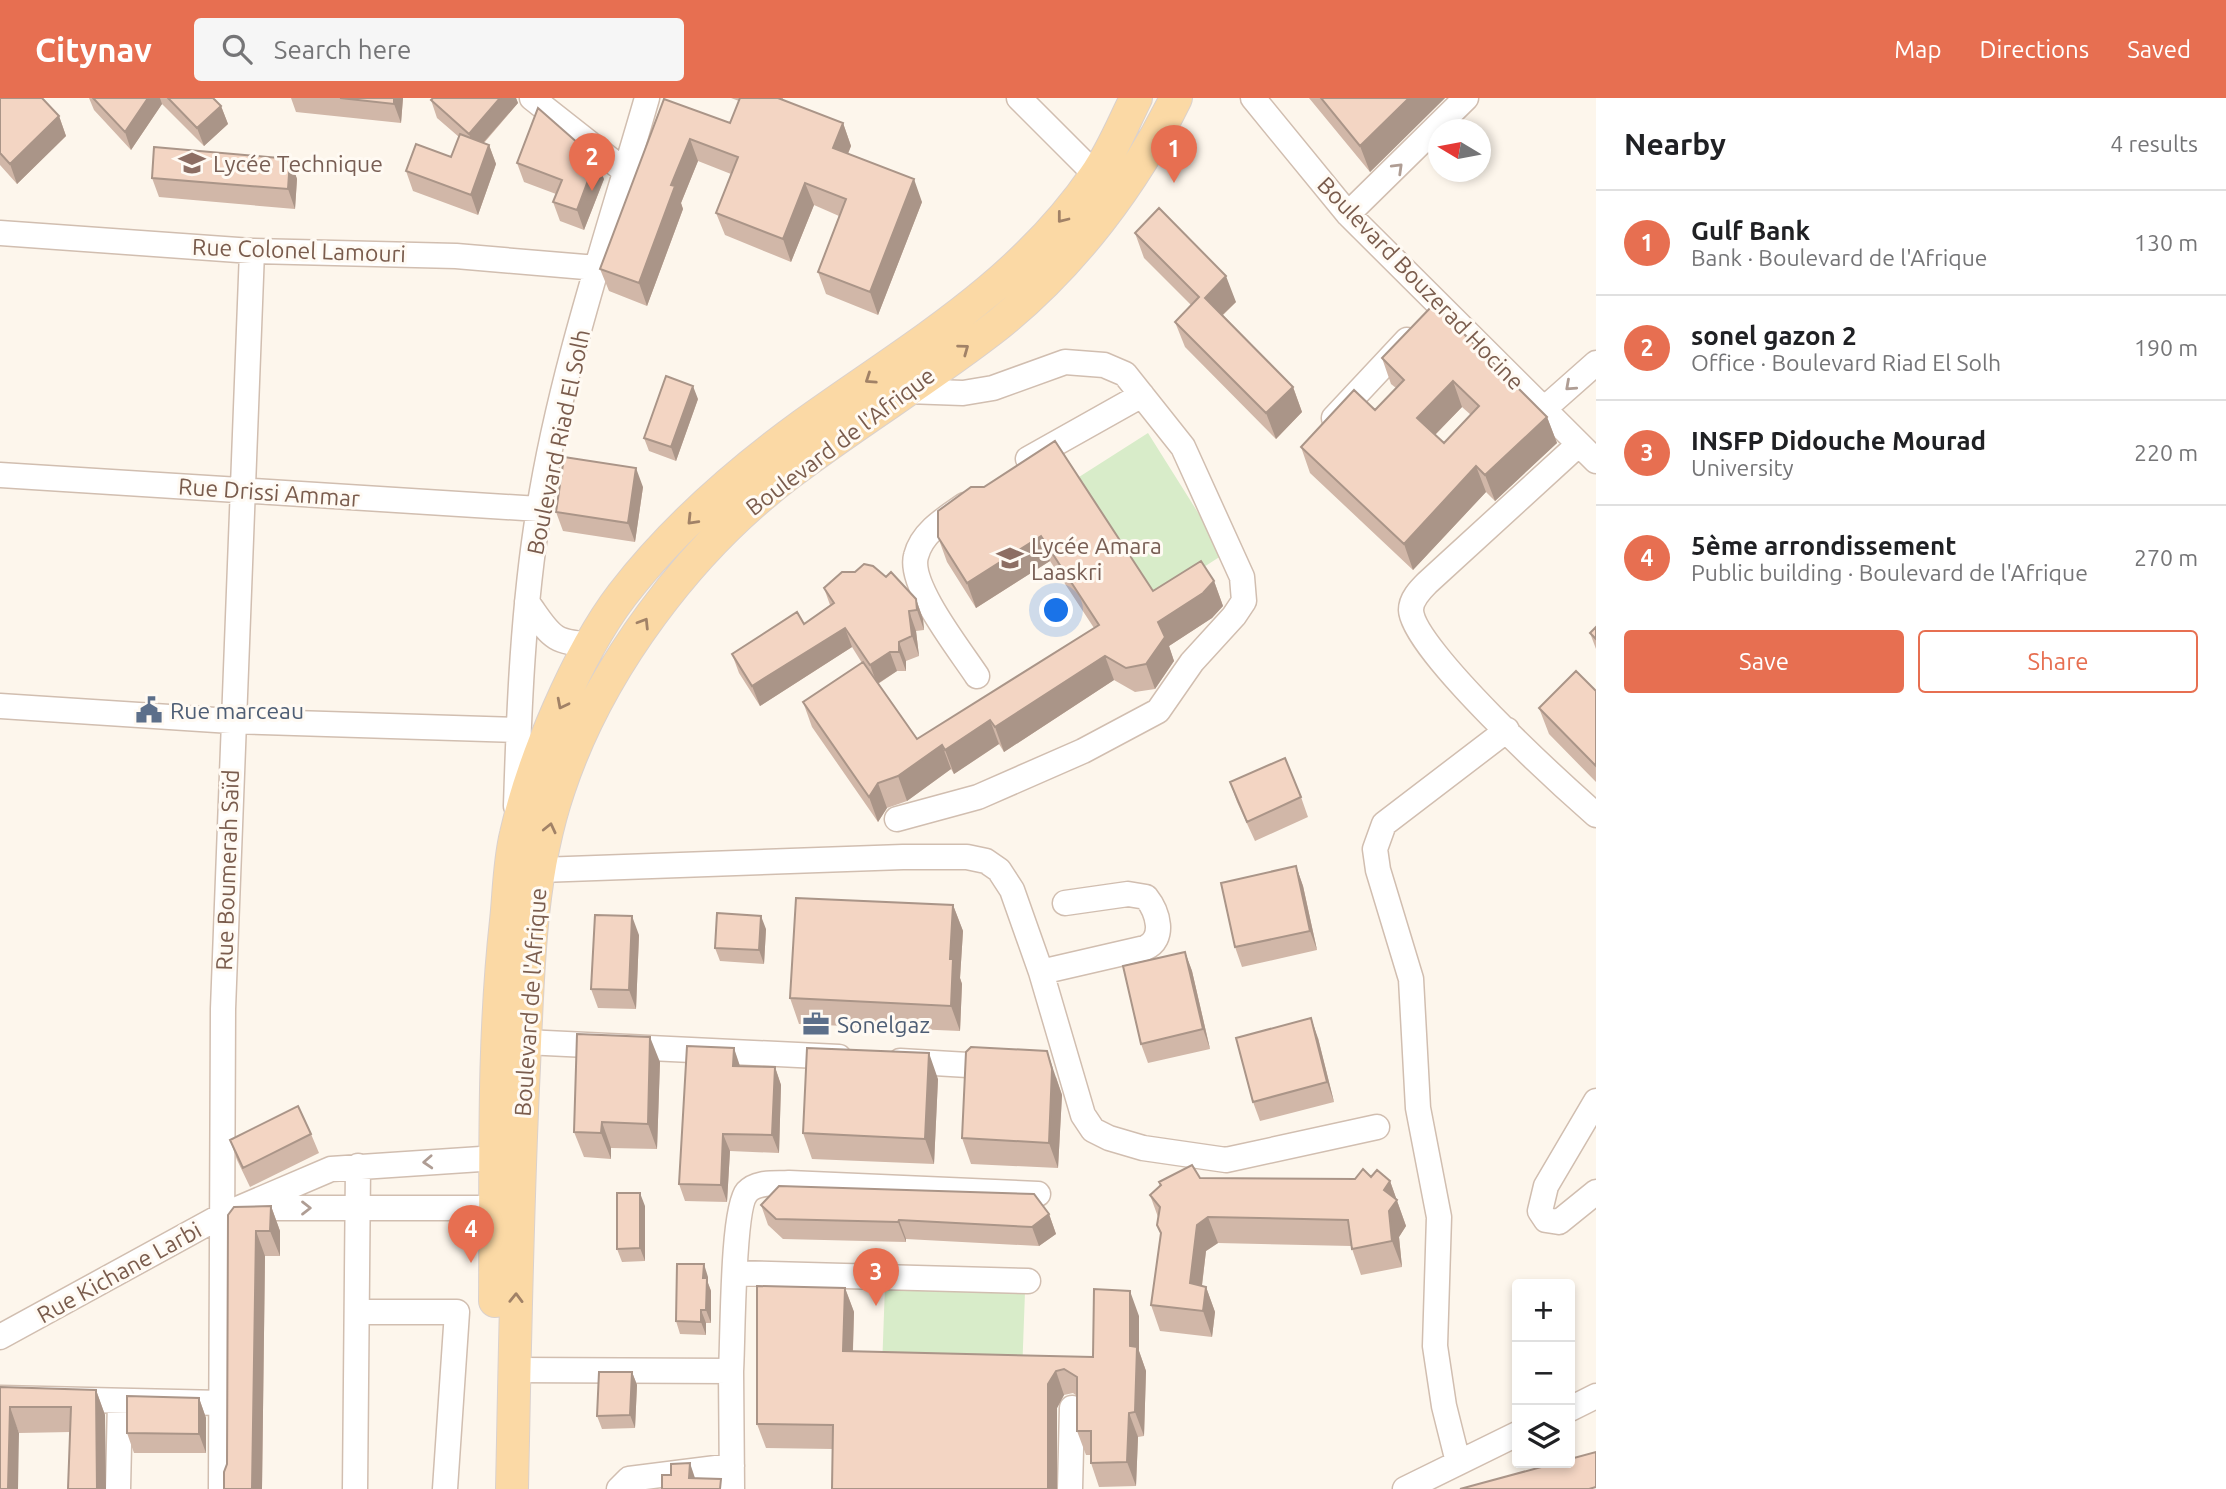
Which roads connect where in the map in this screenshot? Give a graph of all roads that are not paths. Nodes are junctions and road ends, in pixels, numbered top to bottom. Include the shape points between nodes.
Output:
1 (532, 98) edge
2 (647, 98) edge
3 (1019, 98) edge
4 (1136, 98) edge
5 (1176, 98) edge
6 (1253, 98) edge
7 (1466, 98) edge
8 (626, 172) junction
9 (1096, 175) junction
10 (1348, 214) junction
11 (0, 233) edge
12 (252, 251) junction
13 (597, 268) junction
14 (1439, 306) junction
15 (1596, 363) edge
16 (907, 391) junction
17 (1142, 395) junction
18 (1544, 409) junction
19 (1321, 431) edge
20 (1588, 453) edge
21 (1010, 472) edge
22 (0, 475) edge
23 (988, 488) edge
24 (243, 490) junction
25 (539, 509) junction
26 (527, 602) junction
27 (593, 644) junction
28 (977, 676) dead end
29 (0, 706) edge
30 (231, 721) junction
31 (518, 730) junction
32 (1507, 730) junction
33 (1596, 815) edge
34 (898, 818) dead end
35 (515, 836) junction
36 (540, 870) junction
37 (1065, 903) dead end
38 (1041, 972) junction
39 (525, 1042) junction
40 (968, 1065) edge
41 (1596, 1101) edge
42 (1377, 1127) dead end
43 (496, 1158) junction
44 (358, 1166) junction
45 (1596, 1192) edge
46 (1038, 1194) edge
47 (357, 1208) junction
48 (495, 1208) junction
49 (230, 1212) junction
50 (736, 1273) junction
51 (1028, 1282) dead end
52 (357, 1312) junction
53 (0, 1337) edge
54 (514, 1370) junction
55 (731, 1371) junction
56 (1596, 1396) edge
57 (0, 1398) edge
58 (120, 1401) junction
59 (222, 1403) junction
60 (1575, 1406) edge
61 (1072, 1408) dead end
62 (1512, 1436) edge
63 (1458, 1462) junction
64 (732, 1477) edge
65 (118, 1489) edge
66 (221, 1489) edge
67 (355, 1489) edge
68 (444, 1489) edge
69 (493, 1489) edge
70 (512, 1489) edge
71 (619, 1489) edge
72 (1070, 1489) edge
73 (1405, 1489) edge

1 - 8 street
2 - 8 street, Boulevard Riad El Solh
3 - 9 street
4 - 9 main road, Boulevard de l'Afrique
16 -> 5 main road, Boulevard de l'Afrique via 999,324 1057,272 1147,154
6 - 10 street, Boulevard Bouzerad Hocine
10 -> 7 street
8 - 13 street, Boulevard Riad El Solh
9 -> 27 main road, Boulevard de l'Afrique via 1004,281 727,483 622,596
10 - 14 street, Boulevard Bouzerad Hocine
11 - 12 street, Rue Colonel Lamouri
12 - 13 street, Rue Colonel Lamouri via 456,256
12 - 24 street, Rue Boumerah Saïd
13 - 25 street, Boulevard Riad El Solh
14 - 18 street, Boulevard Bouzerad Hocine
14 - 19 street
15 -> 18 street
16 - 17 street via 963,393 993,388 1065,362 1104,365 1125,374
36 -> 16 main road, Boulevard de l'Afrique via 558,789 598,701 649,614 714,538 787,474
17 - 21 street
17 - 34 street via 1183,447 1242,577 1244,601 1158,711 1083,751 978,797
18 - 20 street, Boulevard Bouzerad Hocine
20 - 32 street via 1427,583 1411,610 1416,628
22 - 24 street, Rue Drissi Ammar
23 - 28 street via 932,528 915,556 917,582
24 - 25 street, Rue Drissi Ammar
24 - 30 street, Rue Boumerah Saïd
25 - 26 street, Boulevard Riad El Solh
26 - 27 street via 548,632 565,644
26 - 31 street, Boulevard Riad El Solh
27 -> 35 main road, Boulevard de l'Afrique via 548,733
29 - 30 street
30 - 31 street
30 - 49 street, Rue Boumerah Saïd via 223,1009
31 - 35 street, Boulevard Riad El Solh
32 - 33 street
32 - 63 street via 1384,824 1375,849 1411,979 1418,1108 1439,1217 1435,1346
35 - 43 main road, Boulevard de l'Afrique via 497,998
36 - 38 street via 967,857 999,870 1012,890
36 - 39 main road, Boulevard de l'Afrique via 529,955
37 - 38 street via 1128,894 1146,897 1158,938 1145,948
38 - 42 street via 1083,1115 1094,1130 1110,1138 1143,1148 1226,1160
39 - 40 street
54 -> 39 main road, Boulevard de l'Afrique
41 - 45 street via 1546,1186 1540,1211 1546,1220 1559,1222
43 -> 44 street, Rue Kichane Larbi
43 - 48 main road, Boulevard de l'Afrique
44 - 47 street
44 - 49 street, Rue Kichane Larbi via 331,1169
46 - 50 street via 760,1184 742,1200
47 - 48 street, Rue Kichane Larbi
49 -> 47 street, Rue Kichane Larbi
47 - 52 street
48 - 69 main road, Boulevard de l'Afrique
49 - 53 street, Rue Kichane Larbi
49 - 59 street, Rue Boumerah Saïd
50 - 51 street
50 - 55 street
52 - 67 street
52 - 68 street via 457,1312
54 - 55 street
54 - 70 main road, Boulevard de l'Afrique
55 - 64 street
56 - 60 street
57 - 58 street
58 - 59 street
58 - 65 street
59 - 66 street, Rue Boumerah Saïd
61 - 72 street
62 - 63 street
63 - 73 street
64 - 71 street via 629,1479

